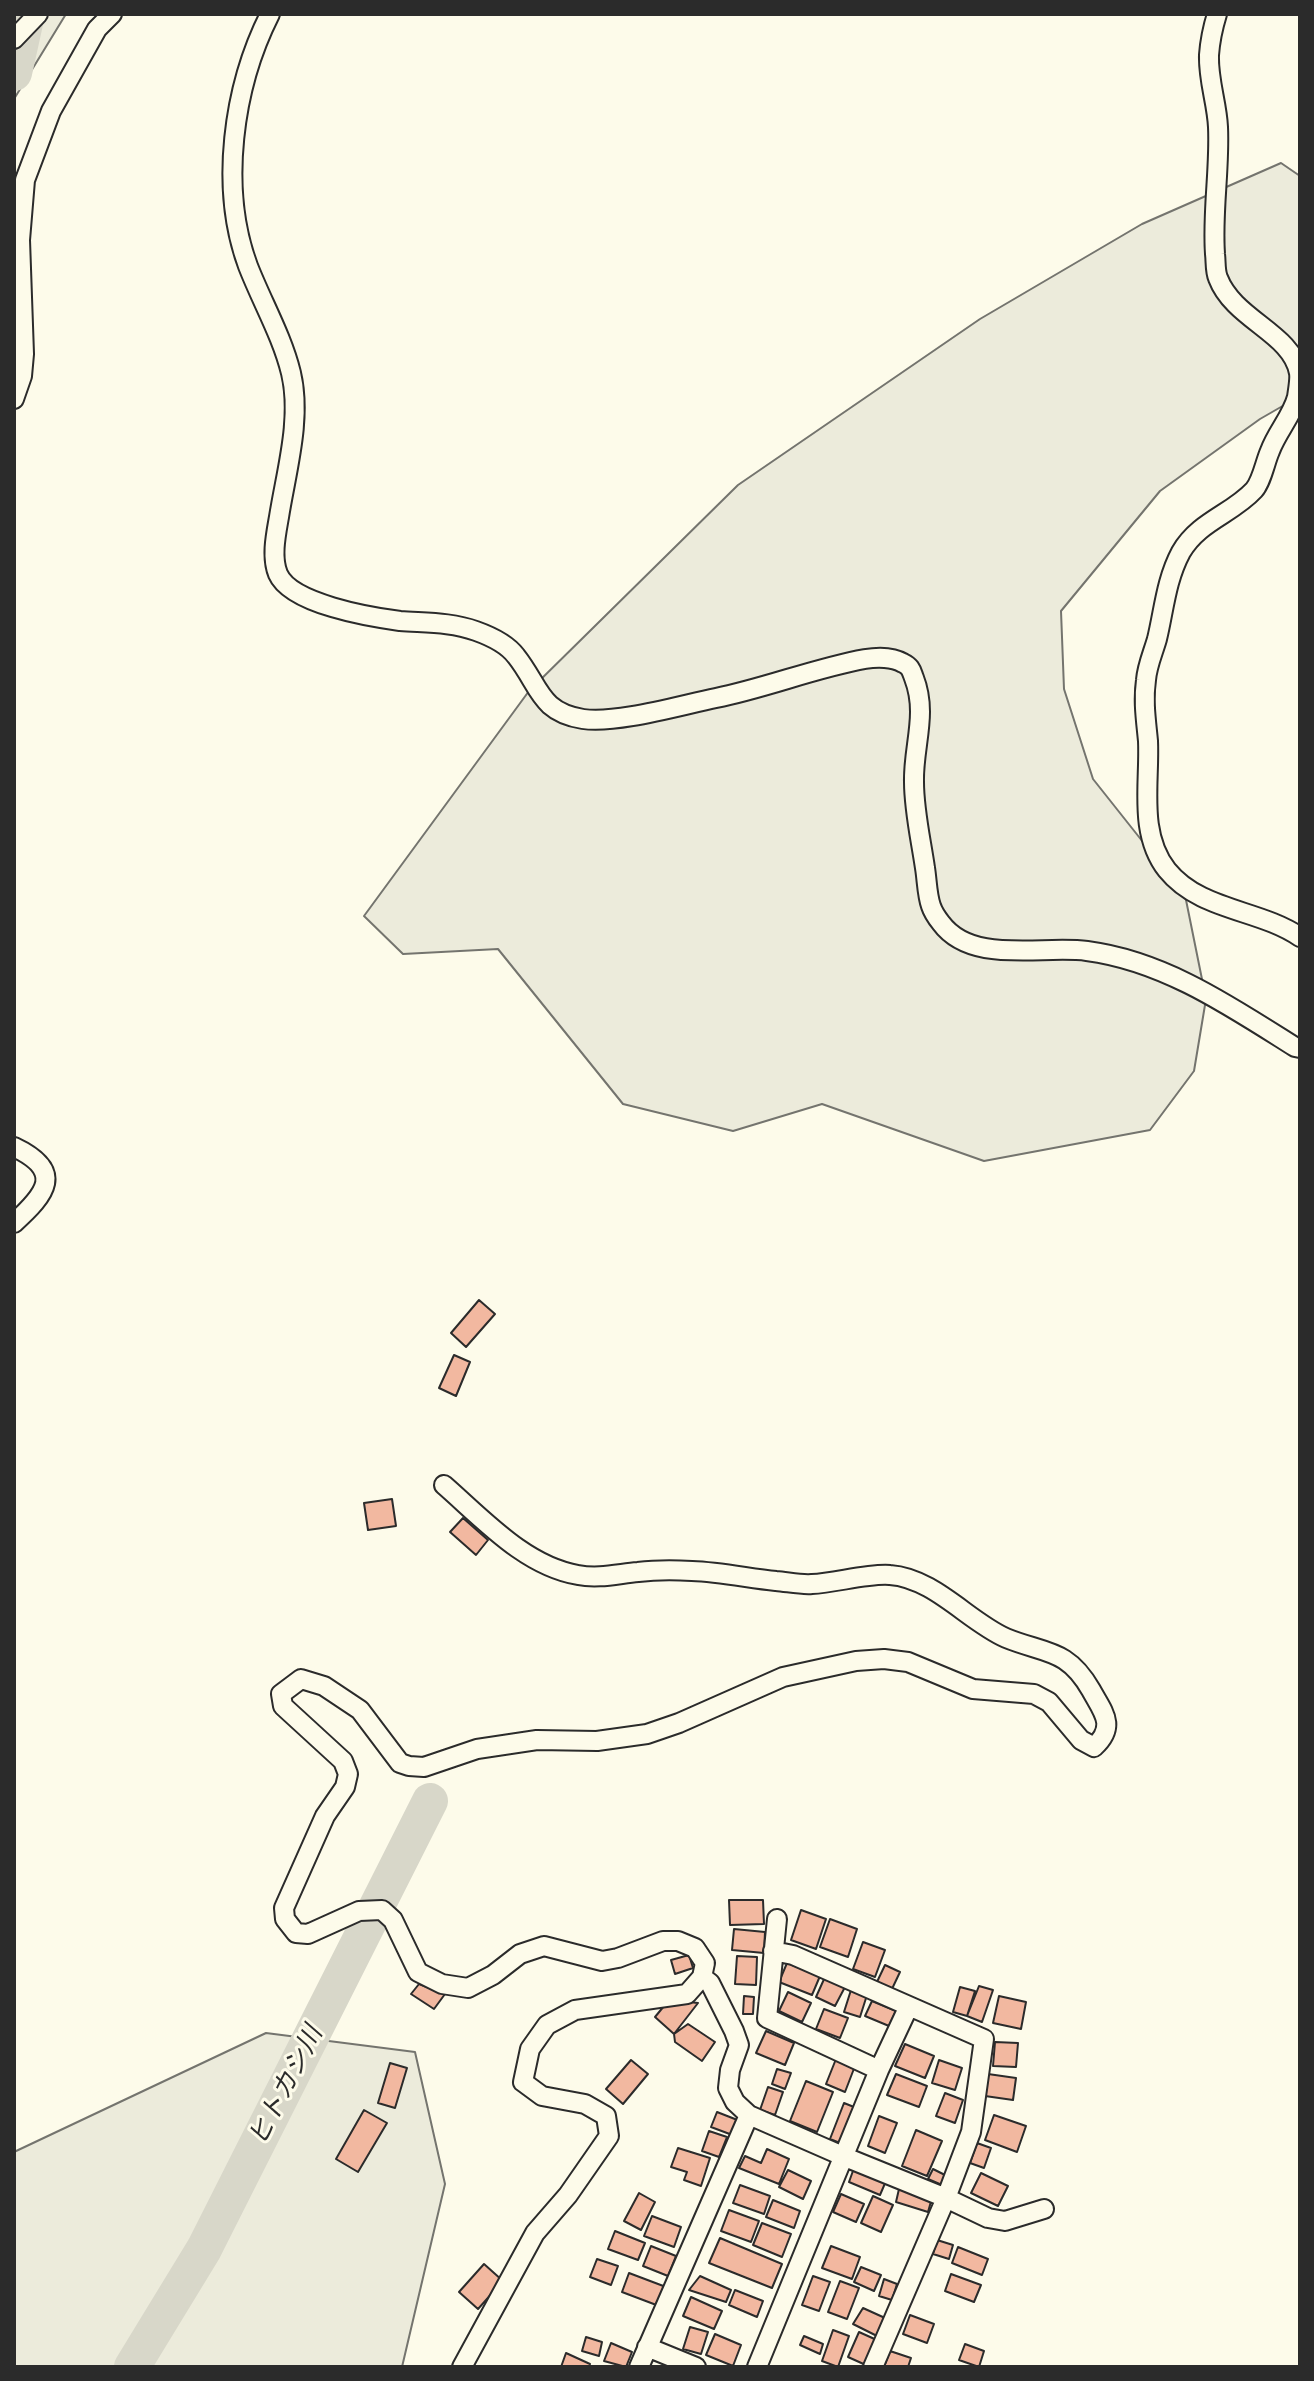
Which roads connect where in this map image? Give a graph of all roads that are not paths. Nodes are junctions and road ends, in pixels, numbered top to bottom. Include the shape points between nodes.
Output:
1 (38, 14) edge
2 (112, 14) edge
3 (270, 14) edge
4 (1217, 14) edge
5 (14, 39) edge
6 (14, 399) edge
7 (1300, 937) edge
8 (1300, 1048) edge
9 (14, 1147) edge
10 (14, 1223) edge
11 (444, 1485) dead end
12 (777, 1919) dead end
13 (773, 1951) junction
14 (702, 1977) junction
15 (908, 2008) junction
16 (879, 2070) junction
17 (749, 2115) junction
18 (845, 2157) junction
19 (946, 2198) junction
20 (1044, 2209) dead end
21 (647, 2347) junction
22 (462, 2367) edge
23 (639, 2367) edge
24 (696, 2367) edge
25 (757, 2367) edge
26 (873, 2367) edge

1 - 5 street
2 - 6 street via 97,29 51,111 25,180 20,240 24,354
3 - 8 street via 241,100 232,194 248,266 293,379 293,422 275,541 281,580 302,596 337,608 477,631 515,655 555,711 586,719 727,696 868,659 901,661 918,686 922,718 913,777 915,801 930,904 942,925 956,938 988,949 1084,950 1159,970 1213,995
4 - 7 street via 1209,52 1218,131 1217,277 1232,302 1290,352 1299,373 1296,398 1256,489 1192,536 1172,572 1144,698 1149,830 1168,871 1186,887
9 - 10 street via 44,1168 47,1176 40,1198
11 - 14 street via 516,1547 575,1575 693,1571 809,1585 890,1575 917,1582 1005,1638 1070,1663 1106,1716 1107,1732 1094,1747 1034,1694 973,1689 908,1662 856,1661 783,1677 647,1734 597,1741 537,1740 477,1749 424,1767 400,1763 360,1710 324,1686 301,1679 281,1694 283,1706 343,1761 348,1774 284,1908 296,1933 308,1934 359,1911 382,1910 393,1920 418,1972 442,1984 468,1988 520,1954 544,1946 602,1961 678,1941 695,1948 705,1963
12 - 13 street
13 - 15 street via 793,1955
13 - 16 street via 767,2018
14 - 17 street via 710,1983 739,2045 728,2088
14 - 22 street via 687,1994 575,2010 547,2025 530,2049 523,2082 542,2096 585,2104 606,2116 609,2136 535,2233
15 - 16 street
15 - 19 street via 984,2039 971,2132
16 - 18 street
17 - 18 street
17 - 21 street
18 - 19 street
18 - 25 street
19 - 20 street via 1005,2221
19 - 26 street
21 - 23 street
21 - 24 street

